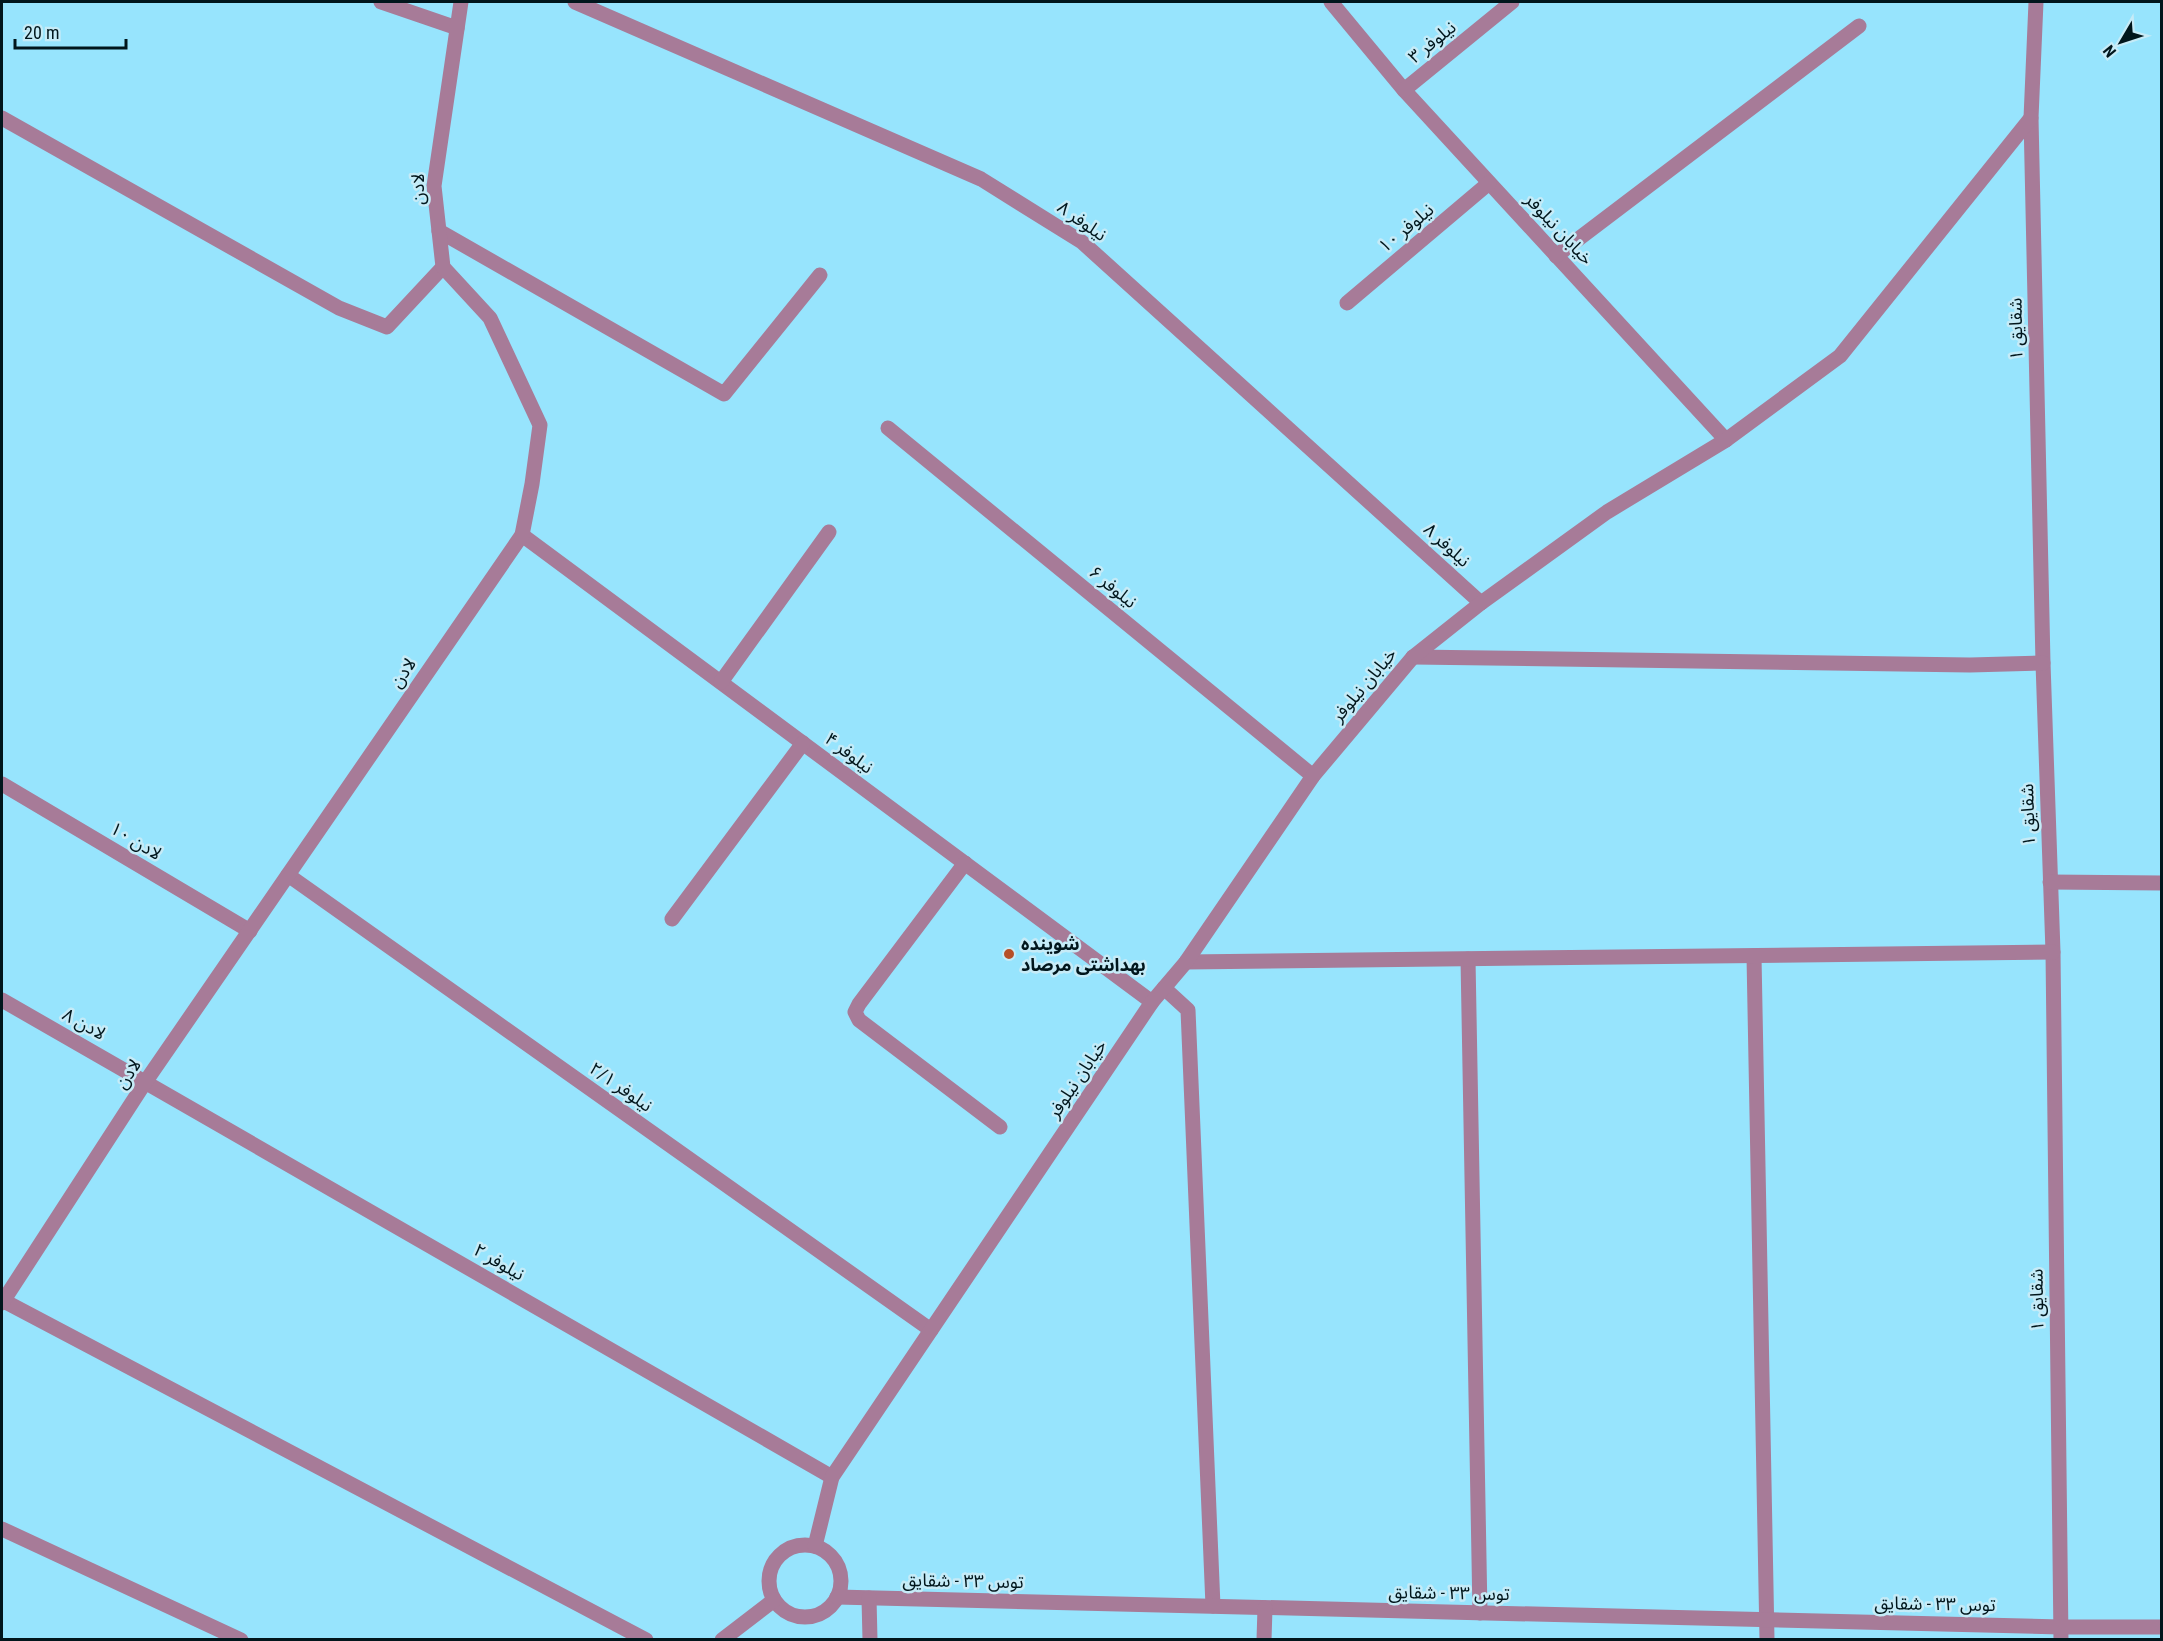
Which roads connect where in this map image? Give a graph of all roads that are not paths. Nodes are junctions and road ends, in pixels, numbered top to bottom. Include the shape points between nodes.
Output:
1 (381, 2) edge
2 (461, 2) edge
3 (574, 2) edge
4 (1331, 2) edge
5 (1512, 2) edge
6 (2036, 2) edge
7 (1859, 26) dead end
8 (457, 28) junction
9 (1404, 90) junction
10 (2, 118) edge
11 (2031, 118) junction
12 (1489, 183) junction
13 (439, 231) junction
14 (1556, 256) junction
15 (444, 267) junction
16 (820, 275) dead end
17 (1347, 303) dead end
18 (888, 428) dead end
19 (1726, 440) junction
20 (830, 532) dead end
21 (522, 535) junction
22 (1481, 603) junction
23 (1413, 657) junction
24 (2043, 663) junction
25 (721, 682) junction
26 (803, 743) junction
27 (1314, 776) junction
28 (2, 784) edge
29 (965, 863) junction
30 (288, 875) junction
31 (2050, 882) junction
32 (2162, 883) edge
33 (672, 919) dead end
34 (250, 931) junction
35 (2053, 952) junction
36 (1754, 956) junction
37 (1468, 959) junction
38 (1186, 962) junction
39 (1164, 988) junction
40 (2, 1000) edge
41 (1152, 1002) junction
42 (147, 1081) junction
43 (1000, 1127) dead end
44 (2, 1301) edge
45 (931, 1330) junction
46 (832, 1477) junction
47 (2, 1529) edge
48 (815, 1546) junction
49 (837, 1597) junction
50 (869, 1598) junction
51 (774, 1600) junction
52 (1213, 1606) junction
53 (1265, 1608) junction
54 (1480, 1613) junction
55 (1767, 1620) junction
56 (2162, 1627) edge
57 (2061, 1633) edge
58 (241, 1640) edge
59 (646, 1640) edge
60 (722, 1640) edge
61 (870, 1640) edge
62 (1264, 1640) edge
63 (1767, 1640) edge

1 - 8 street
2 - 8 street, لادن
3 - 22 street, نیلوفر ۸ via 981,179 1082,242
4 - 9 street, خیابان نیلوفر
5 - 9 street, نیلوفر ۳
6 - 11 street, شقایق ۱
7 - 14 street
8 - 13 street, لادن via 434,186
9 - 12 street, خیابان نیلوفر
10 - 15 street via 339,308 387,327
11 - 19 street via 1840,356
11 - 24 street, شقایق ۱
12 - 14 street, خیابان نیلوفر
12 - 17 street, نیلوفر ۱۰
13 - 15 street, لادن
13 - 16 street via 724,394
14 - 19 street, خیابان نیلوفر
15 - 21 street, لادن via 490,318 540,425
18 - 27 street, نیلوفر ۶
19 - 22 street, خیابان نیلوفر via 1607,512
20 - 25 street
21 - 25 street, نیلوفر ۴
21 - 30 street, لادن
22 - 23 street, خیابان نیلوفر
23 - 24 street
23 - 27 street, خیابان نیلوفر
24 - 31 street, شقایق ۱
25 - 26 street, نیلوفر ۴
26 - 29 street, نیلوفر ۴
26 - 33 street
27 - 38 street, خیابان نیلوفر
28 - 34 street, لادن ۱۰
29 - 41 street, نیلوفر ۴
29 - 43 street via 855,1012 859,1020
30 - 34 street, لادن
30 - 45 street, نیلوفر ۲/۱
31 - 32 street
31 - 35 street, شقایق ۱
34 - 42 street, لادن
35 - 36 street
35 - 57 street, شقایق ۱
36 - 37 street
36 - 55 street
37 - 38 street
37 - 54 street
38 - 39 street, خیابان نیلوفر
39 - 41 street, خیابان نیلوفر
39 - 52 street via 1188,1010
40 - 42 street, لادن ۸
41 - 45 street, خیابان نیلوفر
42 - 44 street, لادن
42 - 46 street, نیلوفر ۲
44 - 59 street
45 - 46 street, خیابان نیلوفر
46 - 48 street, خیابان نیلوفر
47 - 58 street
48 - 49 street via 825,1550 838,1567 841,1587
48 - 51 street via 793,1546 776,1559 769,1579
49 - 50 street, توس ۳۳ - شقایق
49 - 51 street via 825,1611 807,1617 789,1613
50 - 52 street, توس ۳۳ - شقایق
50 - 61 street
51 - 60 street
52 - 53 street, توس ۳۳ - شقایق
53 - 54 street, توس ۳۳ - شقایق
53 - 62 street
54 - 55 street, توس ۳۳ - شقایق
55 - 57 street, توس ۳۳ - شقایق
55 - 63 street
56 - 57 street, توس ۳۳ - شقایق

